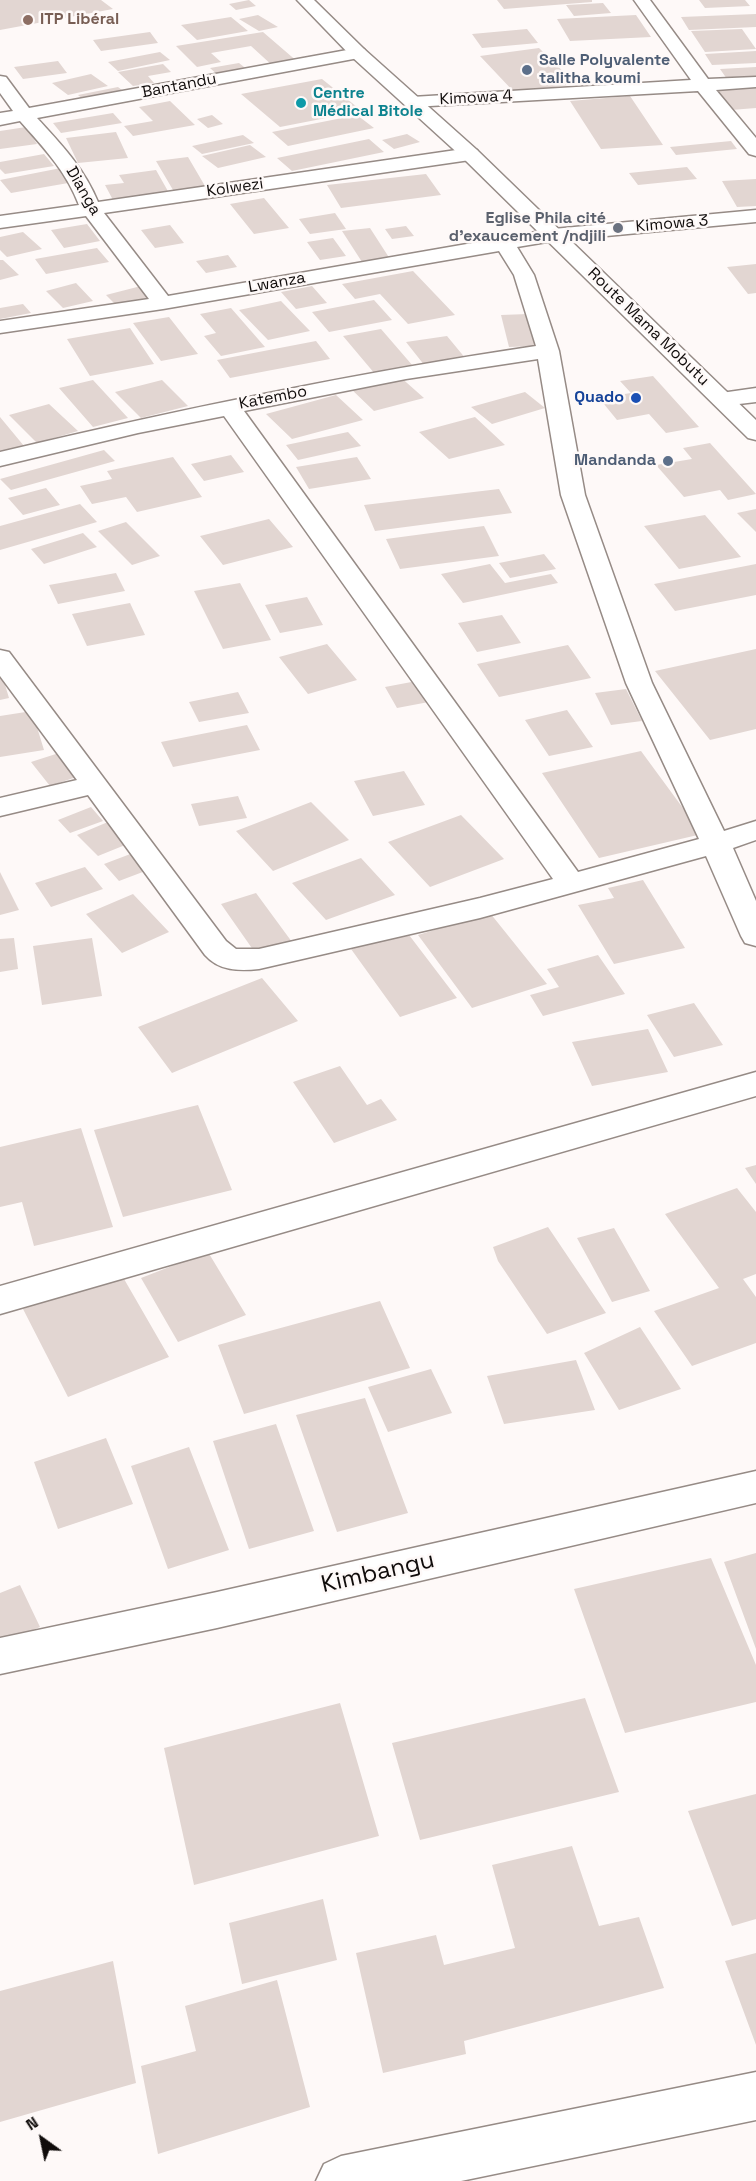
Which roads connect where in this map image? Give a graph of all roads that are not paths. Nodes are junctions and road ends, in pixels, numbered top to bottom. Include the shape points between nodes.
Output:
1 (305, 0) edge
2 (642, 0) edge
3 (358, 53) junction
4 (0, 81) edge
5 (756, 82) edge
6 (704, 86) junction
7 (412, 102) junction
8 (25, 115) junction
9 (0, 119) edge
10 (756, 150) edge
11 (470, 154) junction
12 (91, 209) junction
13 (756, 216) edge
14 (0, 222) edge
15 (553, 235) junction
16 (504, 243) junction
17 (163, 303) junction
18 (0, 327) edge
19 (548, 351) junction
20 (756, 395) edge
21 (722, 399) junction
22 (229, 407) junction
23 (756, 433) edge
24 (0, 459) edge
25 (0, 658) edge
26 (93, 785) junction
27 (0, 807) edge
28 (756, 830) edge
29 (716, 844) junction
30 (571, 883) junction
31 (756, 936) edge
32 (756, 1084) edge
33 (0, 1300) edge
34 (756, 1487) edge
35 (0, 1656) edge
36 (756, 2096) edge
37 (341, 2181) edge

1 - 3 street, Route Mama Mobutu
2 - 6 street
3 - 7 street, Route Mama Mobutu
3 - 8 street, Bantandu
4 - 8 street, Dianga
5 - 6 street, Kimowa 4
6 - 7 street, Kimowa 4
6 - 10 street
7 - 11 street, Route Mama Mobutu
8 - 9 street, Bantandu
8 - 12 street, Dianga via 67,162
11 - 12 street, Kolwezi
11 - 15 street, Route Mama Mobutu
12 - 14 street, Kolwezi
12 - 17 street, Dianga
13 - 15 street, Kimowa 3
15 - 16 street, Lwanza
15 - 21 street, Route Mama Mobutu
16 - 17 street, Lwanza
16 - 19 street via 524,275
17 - 18 street, Lwanza
19 - 22 street, Katembo via 406,372
19 - 29 street via 573,495 639,683
20 - 21 street
21 - 23 street, Route Mama Mobutu
22 - 24 street, Katembo
22 - 30 street
25 - 26 street
26 - 27 street
26 - 30 street via 205,931 216,951 233,961 259,959 480,908
28 - 29 street
29 - 30 street
29 - 31 street
32 - 33 street
34 - 35 street, Kimbangu
36 - 37 street

